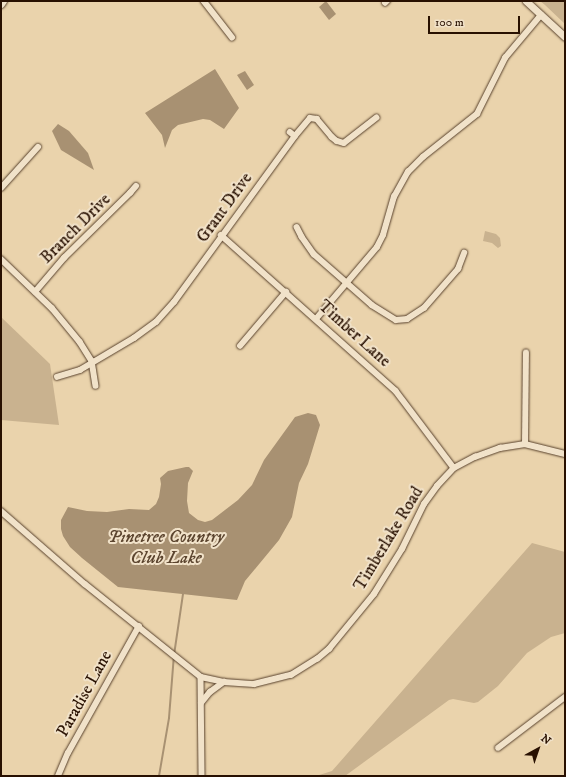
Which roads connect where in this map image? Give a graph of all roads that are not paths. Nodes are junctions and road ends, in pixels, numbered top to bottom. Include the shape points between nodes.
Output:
1 (3, 1) edge
2 (204, 1) edge
3 (526, 1) edge
4 (1, 4) edge
5 (540, 15) junction
6 (565, 37) edge
7 (232, 38) dead end
8 (376, 118) dead end
9 (38, 147) dead end
10 (136, 186) dead end
11 (1, 188) edge
12 (297, 226) dead end
13 (222, 235) junction
14 (464, 253) dead end
15 (1, 258) edge
16 (347, 283) junction
17 (35, 292) junction
18 (286, 292) junction
19 (316, 319) junction
20 (240, 346) dead end
21 (526, 353) dead end
22 (92, 361) junction
23 (57, 376) dead end
24 (96, 386) dead end
25 (525, 444) junction
26 (565, 454) edge
27 (454, 468) junction
28 (1, 511) edge
29 (139, 626) junction
30 (200, 677) junction
31 (224, 682) junction
32 (565, 697) edge
33 (201, 704) junction
34 (498, 748) dead end
35 (58, 776) edge
36 (202, 776) edge

1 - 4 main road
2 - 7 street
3 - 5 street
5 - 6 street
5 - 16 street via 505,58 477,114 408,172 394,197 377,247
8 - 13 street, Grant Drive via 344,143 332,137 317,118 310,118 292,134
9 - 11 street
10 - 17 street, Branch Drive via 64,258
12 - 16 street via 314,254
13 - 18 street, Timber Lane
13 - 22 street, Grant Drive via 174,302 156,322 134,338
14 - 16 street via 458,269 424,308 407,319 396,320 385,315
15 - 17 street
16 - 19 street
17 - 22 street via 67,324
18 - 19 street, Timber Lane
18 - 20 street
19 - 27 street, Timber Lane via 396,391
21 - 25 street
22 - 23 street, Grant Drive via 80,370
22 - 24 street
25 - 26 street, Timberlake Road
25 - 27 street, Timberlake Road via 500,448
27 - 31 street, Timberlake Road via 424,504 402,549 374,594 329,649 291,675 254,684
28 - 29 street, Timberlake Road via 85,584
29 - 30 street, Timberlake Road
29 - 35 street, Paradise Lane via 68,753
30 - 31 street, Timberlake Road
30 - 33 street
31 - 33 street via 210,692
32 - 34 street
33 - 36 street

